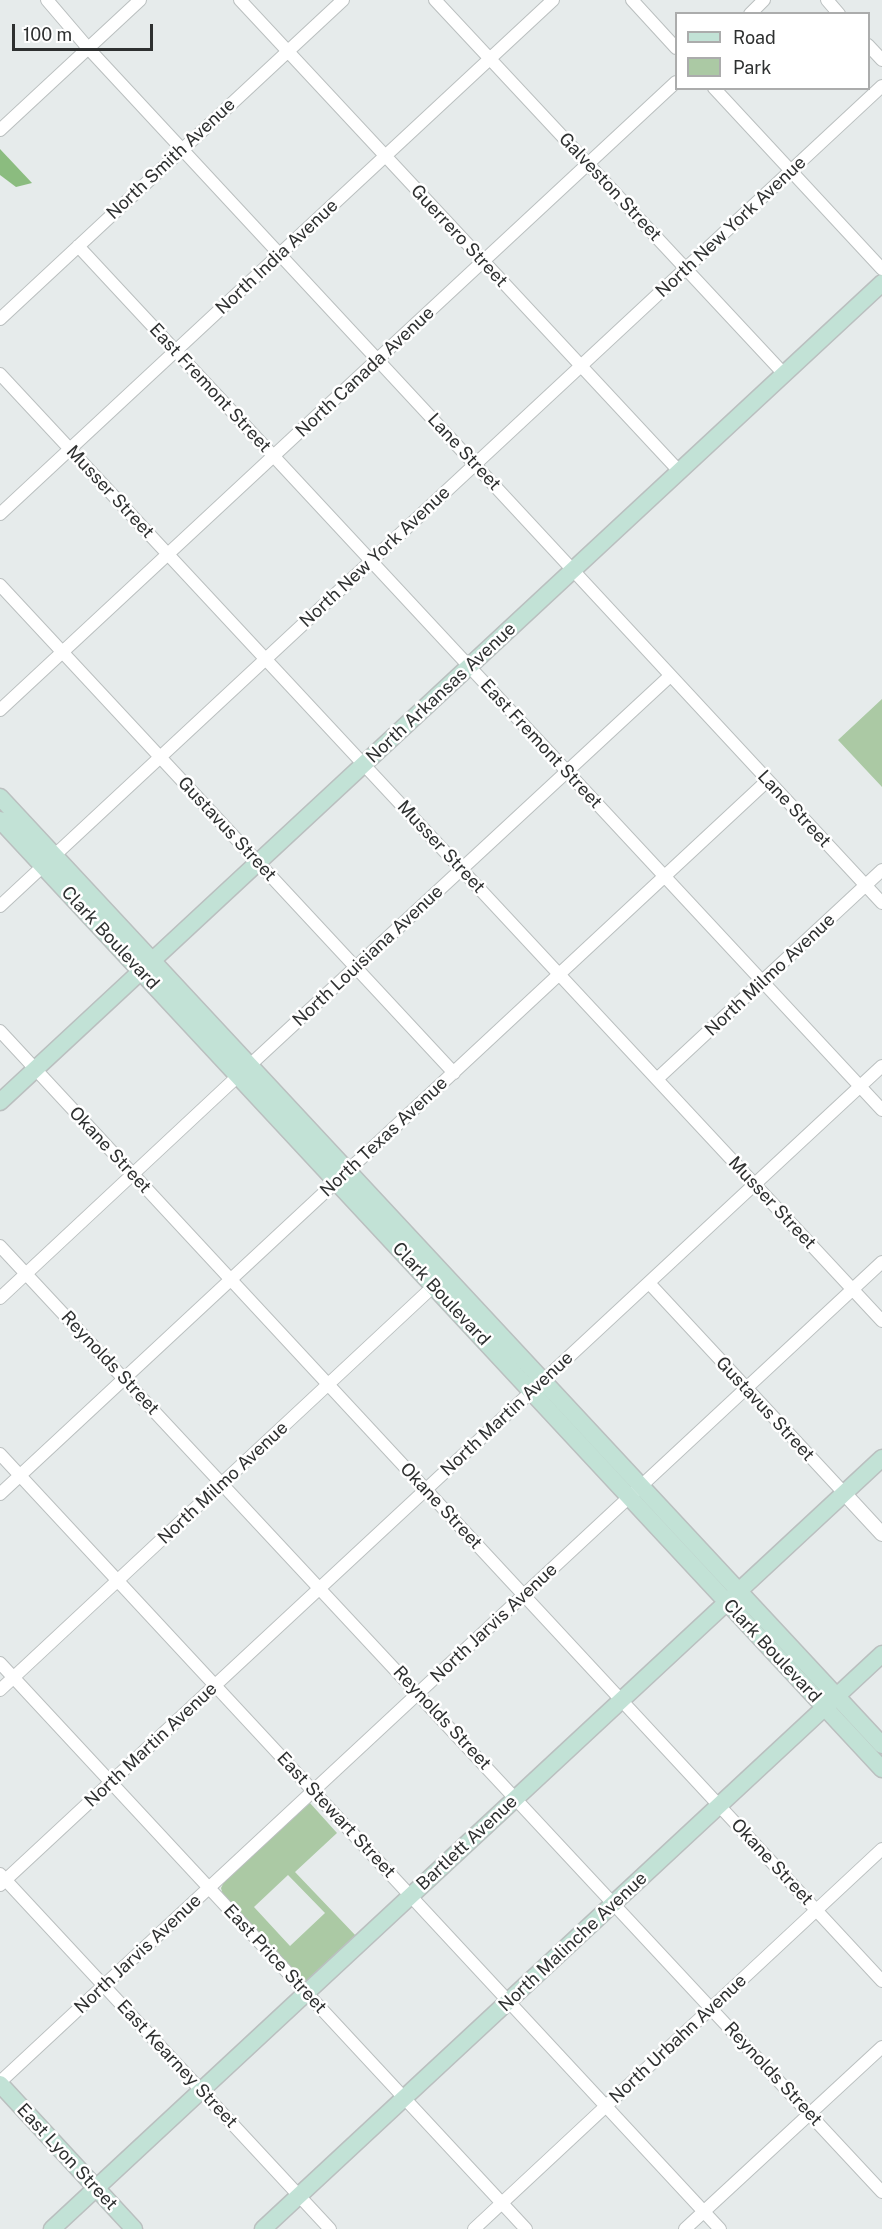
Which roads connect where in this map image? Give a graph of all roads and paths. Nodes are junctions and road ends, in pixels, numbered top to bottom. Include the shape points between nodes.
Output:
1 (47, 0) edge
2 (140, 0) edge
3 (240, 0) edge
4 (343, 0) edge
5 (435, 0) edge
6 (553, 0) edge
7 (632, 0) edge
8 (764, 0) edge
9 (826, 0) edge
10 (752, 12) edge
11 (837, 12) edge
12 (675, 47) edge
13 (870, 47) edge
14 (88, 48) junction
15 (288, 51) junction
16 (490, 59) junction
17 (882, 60) edge
18 (675, 83) edge
19 (882, 87) edge
20 (716, 90) edge
21 (0, 130) edge
22 (182, 149) junction
23 (385, 156) junction
24 (588, 164) junction
25 (791, 171) junction
26 (78, 246) junction
27 (280, 254) junction
28 (483, 262) junction
29 (686, 268) junction
30 (882, 268) edge
31 (882, 283) edge
32 (0, 319) edge
33 (176, 351) junction
34 (378, 359) junction
35 (580, 367) junction
36 (0, 374) edge
37 (784, 374) junction
38 (70, 449) junction
39 (274, 456) junction
40 (475, 464) junction
41 (679, 471) junction
42 (0, 514) edge
43 (168, 554) junction
44 (371, 561) junction
45 (573, 570) junction
46 (0, 585) edge
47 (63, 652) junction
48 (266, 659) junction
49 (469, 666) junction
50 (670, 676) junction
51 (0, 710) edge
52 (160, 757) junction
53 (364, 764) junction
54 (567, 771) junction
55 (768, 781) junction
56 (0, 796) edge
57 (0, 820) edge
58 (49, 860) junction
59 (258, 863) junction
60 (462, 869) junction
61 (882, 870) edge
62 (665, 876) junction
63 (865, 886) junction
64 (882, 903) edge
65 (0, 906) edge
66 (147, 966) junction
67 (356, 968) junction
68 (559, 974) junction
69 (763, 981) junction
70 (0, 1031) edge
71 (882, 1066) edge
72 (36, 1070) junction
73 (244, 1071) junction
74 (453, 1073) junction
75 (657, 1079) junction
76 (860, 1086) junction
77 (0, 1102) edge
78 (882, 1110) edge
79 (133, 1174) junction
80 (342, 1176) junction
81 (755, 1184) junction
82 (0, 1246) edge
83 (882, 1262) edge
84 (26, 1274) junction
85 (231, 1280) junction
86 (440, 1281) junction
87 (648, 1283) junction
88 (853, 1289) junction
89 (0, 1298) edge
90 (882, 1321) edge
91 (124, 1378) junction
92 (328, 1384) junction
93 (537, 1386) junction
94 (746, 1388) junction
95 (0, 1454) edge
96 (882, 1458) edge
97 (20, 1475) junction
98 (222, 1483) junction
99 (426, 1490) junction
100 (635, 1491) junction
101 (844, 1493) junction
102 (0, 1494) edge
103 (882, 1534) edge
104 (118, 1580) junction
105 (320, 1588) junction
106 (524, 1595) junction
107 (733, 1597) junction
108 (882, 1654) edge
109 (0, 1663) edge
110 (13, 1678) junction
111 (215, 1686) junction
112 (0, 1690) edge
113 (418, 1693) junction
114 (621, 1700) junction
115 (831, 1702) junction
116 (882, 1745) edge
117 (882, 1769) edge
118 (111, 1783) junction
119 (313, 1791) junction
120 (516, 1798) junction
121 (719, 1806) junction
122 (882, 1849) edge
123 (2, 1880) edge
124 (209, 1888) junction
125 (411, 1896) junction
126 (614, 1903) junction
127 (817, 1910) junction
128 (882, 1980) edge
129 (104, 1985) junction
130 (306, 1993) junction
131 (509, 2001) junction
132 (711, 2008) junction
133 (882, 2047) edge
134 (0, 2083) edge
135 (201, 2090) junction
136 (404, 2098) junction
137 (606, 2106) junction
138 (810, 2114) junction
139 (96, 2188) junction
140 (882, 2192) edge
141 (299, 2195) junction
142 (502, 2203) junction
143 (704, 2211) junction
144 (52, 2229) edge
145 (134, 2229) edge
146 (263, 2229) edge
147 (330, 2229) edge
148 (474, 2229) edge
149 (526, 2229) edge
150 (685, 2229) edge
151 (720, 2229) edge

1 - 14 street, Lane Street
2 - 14 street
3 - 15 street, Guerrero Street
4 - 15 street, North Smith Avenue
5 - 16 street, Galveston Street
6 - 16 street, North India Avenue
7 - 12 street
8 - 10 street
9 - 11 street
13 - 17 street
14 - 21 street
14 - 22 street, Lane Street
15 - 22 street, North Smith Avenue
15 - 23 street, Guerrero Street
16 - 23 street, North India Avenue
16 - 24 street, Galveston Street
18 - 24 street, North Canada Avenue
19 - 25 street, North New York Avenue
20 - 25 street
22 - 26 street, North Smith Avenue
22 - 27 street, Lane Street
23 - 27 street, North India Avenue
23 - 28 street, Guerrero Street
24 - 28 street, North Canada Avenue
24 - 29 street, Galveston Street
25 - 29 street, North New York Avenue
25 - 30 street
26 - 32 street, North Smith Avenue
26 - 33 street, East Fremont Street
27 - 33 street, North India Avenue
27 - 34 street, Lane Street
28 - 34 street, North Canada Avenue
28 - 35 street, Guerrero Street
29 - 35 street, North New York Avenue
29 - 37 street, Galveston Street
31 - 37 main road, North Arkansas Avenue
33 - 38 street, North India Avenue
33 - 39 street, East Fremont Street
34 - 39 street, North Canada Avenue
34 - 40 street, Lane Street
35 - 40 street, North New York Avenue
35 - 41 street, Guerrero Street
36 - 38 street, Musser Street
37 - 41 main road, North Arkansas Avenue
38 - 42 street, North India Avenue
38 - 43 street, Musser Street
39 - 43 street, North Canada Avenue
39 - 44 street, East Fremont Street
40 - 44 street, North New York Avenue
40 - 45 street, Lane Street
41 - 45 main road, North Arkansas Avenue
43 - 47 street, North Canada Avenue
43 - 48 street, Musser Street
44 - 48 street, North New York Avenue
44 - 49 street, East Fremont Street
45 - 49 main road, North Arkansas Avenue
45 - 50 street, Lane Street
46 - 47 street, Gustavus Street
47 - 51 street, North Canada Avenue
47 - 52 street, Gustavus Street
48 - 52 street, North New York Avenue
48 - 53 street, Musser Street
49 - 53 main road, North Arkansas Avenue
49 - 54 street, East Fremont Street
50 - 54 street, North Louisiana Avenue
50 - 55 street, Lane Street
52 - 58 street, North New York Avenue
52 - 59 street, Gustavus Street
53 - 59 main road, North Arkansas Avenue
53 - 60 street, Musser Street
54 - 60 street, North Louisiana Avenue
54 - 62 street, East Fremont Street
55 - 62 street, North Texas Avenue
55 - 63 street, Lane Street
56 - 58 main road, Clark Boulevard
57 - 58 main road, Clark Boulevard
58 - 65 street, North New York Avenue
58 - 66 main road, Clark Boulevard
59 - 66 main road, North Arkansas Avenue
59 - 67 street, Gustavus Street
60 - 67 street, North Louisiana Avenue
60 - 68 street, Musser Street
61 - 63 street, North Milmo Avenue
62 - 68 street, North Texas Avenue
62 - 69 street, East Fremont Street
63 - 64 street, Lane Street
63 - 69 street, North Milmo Avenue
66 - 72 main road, North Arkansas Avenue
66 - 73 main road, Clark Boulevard
67 - 73 street, North Louisiana Avenue
67 - 74 street, Gustavus Street
68 - 74 street, North Texas Avenue
68 - 75 street, Musser Street
69 - 75 street, North Milmo Avenue
69 - 76 street, East Fremont Street
70 - 72 street, Okane Street
71 - 76 street, North Martin Avenue
72 - 77 main road, North Arkansas Avenue
72 - 79 street, Okane Street
73 - 79 street, North Louisiana Avenue
73 - 80 main road, Clark Boulevard
74 - 80 street, North Texas Avenue
75 - 81 street, Musser Street
76 - 78 street, East Fremont Street
76 - 81 street, North Martin Avenue
79 - 84 street, North Louisiana Avenue
79 - 85 street, Okane Street
80 - 85 street, North Texas Avenue
80 - 86 main road, Clark Boulevard
81 - 87 street, North Martin Avenue
81 - 88 street, Musser Street
82 - 84 street, Reynolds Street
83 - 88 street, North Jarvis Avenue
84 - 89 street, North Louisiana Avenue
84 - 91 street, Reynolds Street
85 - 91 street, North Texas Avenue
85 - 92 street, Okane Street
86 - 92 street, North Milmo Avenue
86 - 93 main road, Clark Boulevard
87 - 93 street, North Martin Avenue
87 - 94 street, Gustavus Street
88 - 90 street, Musser Street
88 - 94 street, North Jarvis Avenue
91 - 97 street, North Texas Avenue
91 - 98 street, Reynolds Street
92 - 98 street, North Milmo Avenue
92 - 99 street, Okane Street
93 - 99 street, North Martin Avenue
93 - 100 main road, Clark Boulevard
94 - 100 street, North Jarvis Avenue
94 - 101 street, Gustavus Street
95 - 97 street, East Stewart Street
96 - 101 main road, Bartlett Avenue
97 - 102 street, North Texas Avenue
97 - 104 street, East Stewart Street
98 - 104 street, North Milmo Avenue
98 - 105 street, Reynolds Street
99 - 105 street, North Martin Avenue
99 - 106 street, Okane Street
100 - 106 street, North Jarvis Avenue
100 - 107 main road, Clark Boulevard
101 - 103 street, Gustavus Street
101 - 107 main road, Bartlett Avenue
104 - 110 street, North Milmo Avenue
104 - 111 street, East Stewart Street
105 - 111 street, North Martin Avenue
105 - 113 street, Reynolds Street
106 - 113 street, North Jarvis Avenue
106 - 114 street, Okane Street
107 - 114 main road, Bartlett Avenue
107 - 115 main road, Clark Boulevard
108 - 115 main road, North Malinche Avenue
109 - 110 street, East Price Street
110 - 112 street, North Milmo Avenue
110 - 118 street, East Price Street
111 - 118 street, North Martin Avenue
111 - 119 street, East Stewart Street
113 - 119 street, North Jarvis Avenue
113 - 120 street, Reynolds Street
114 - 120 main road, Bartlett Avenue
114 - 121 street, Okane Street
115 - 116 main road, Clark Boulevard
115 - 117 main road, Clark Boulevard
115 - 121 main road, North Malinche Avenue
118 - 123 street, North Martin Avenue
118 - 124 street, East Price Street
119 - 124 street, North Jarvis Avenue
119 - 125 street, East Stewart Street
120 - 125 main road, Bartlett Avenue
120 - 126 street, Reynolds Street
121 - 126 main road, North Malinche Avenue
121 - 127 street, Okane Street
122 - 127 street, North Urbahn Avenue
123 - 129 street, East Kearney Street
124 - 129 street, North Jarvis Avenue
124 - 130 street, East Price Street
125 - 130 main road, Bartlett Avenue
125 - 131 street, East Stewart Street
126 - 131 main road, North Malinche Avenue
126 - 132 street, Reynolds Street
127 - 128 street, Okane Street
127 - 132 street, North Urbahn Avenue
129 - 134 street, North Jarvis Avenue
129 - 135 street, East Kearney Street
130 - 135 main road, Bartlett Avenue
130 - 136 street, East Price Street
131 - 136 main road, North Malinche Avenue
131 - 137 street, East Stewart Street
132 - 137 street, North Urbahn Avenue
132 - 138 street, Reynolds Street
133 - 138 street
134 - 139 main road, East Lyon Street
135 - 139 main road, Bartlett Avenue
135 - 141 street, East Kearney Street
136 - 141 main road, North Malinche Avenue
136 - 142 street, East Price Street
137 - 142 street, North Urbahn Avenue
137 - 143 street, East Stewart Street
138 - 140 street, Reynolds Street
138 - 143 street
139 - 144 main road, Bartlett Avenue
139 - 145 main road, East Lyon Street
141 - 146 main road, North Malinche Avenue
141 - 147 street, East Kearney Street
142 - 148 street, North Urbahn Avenue
142 - 149 street, East Price Street
143 - 150 street
143 - 151 street, East Stewart Street

